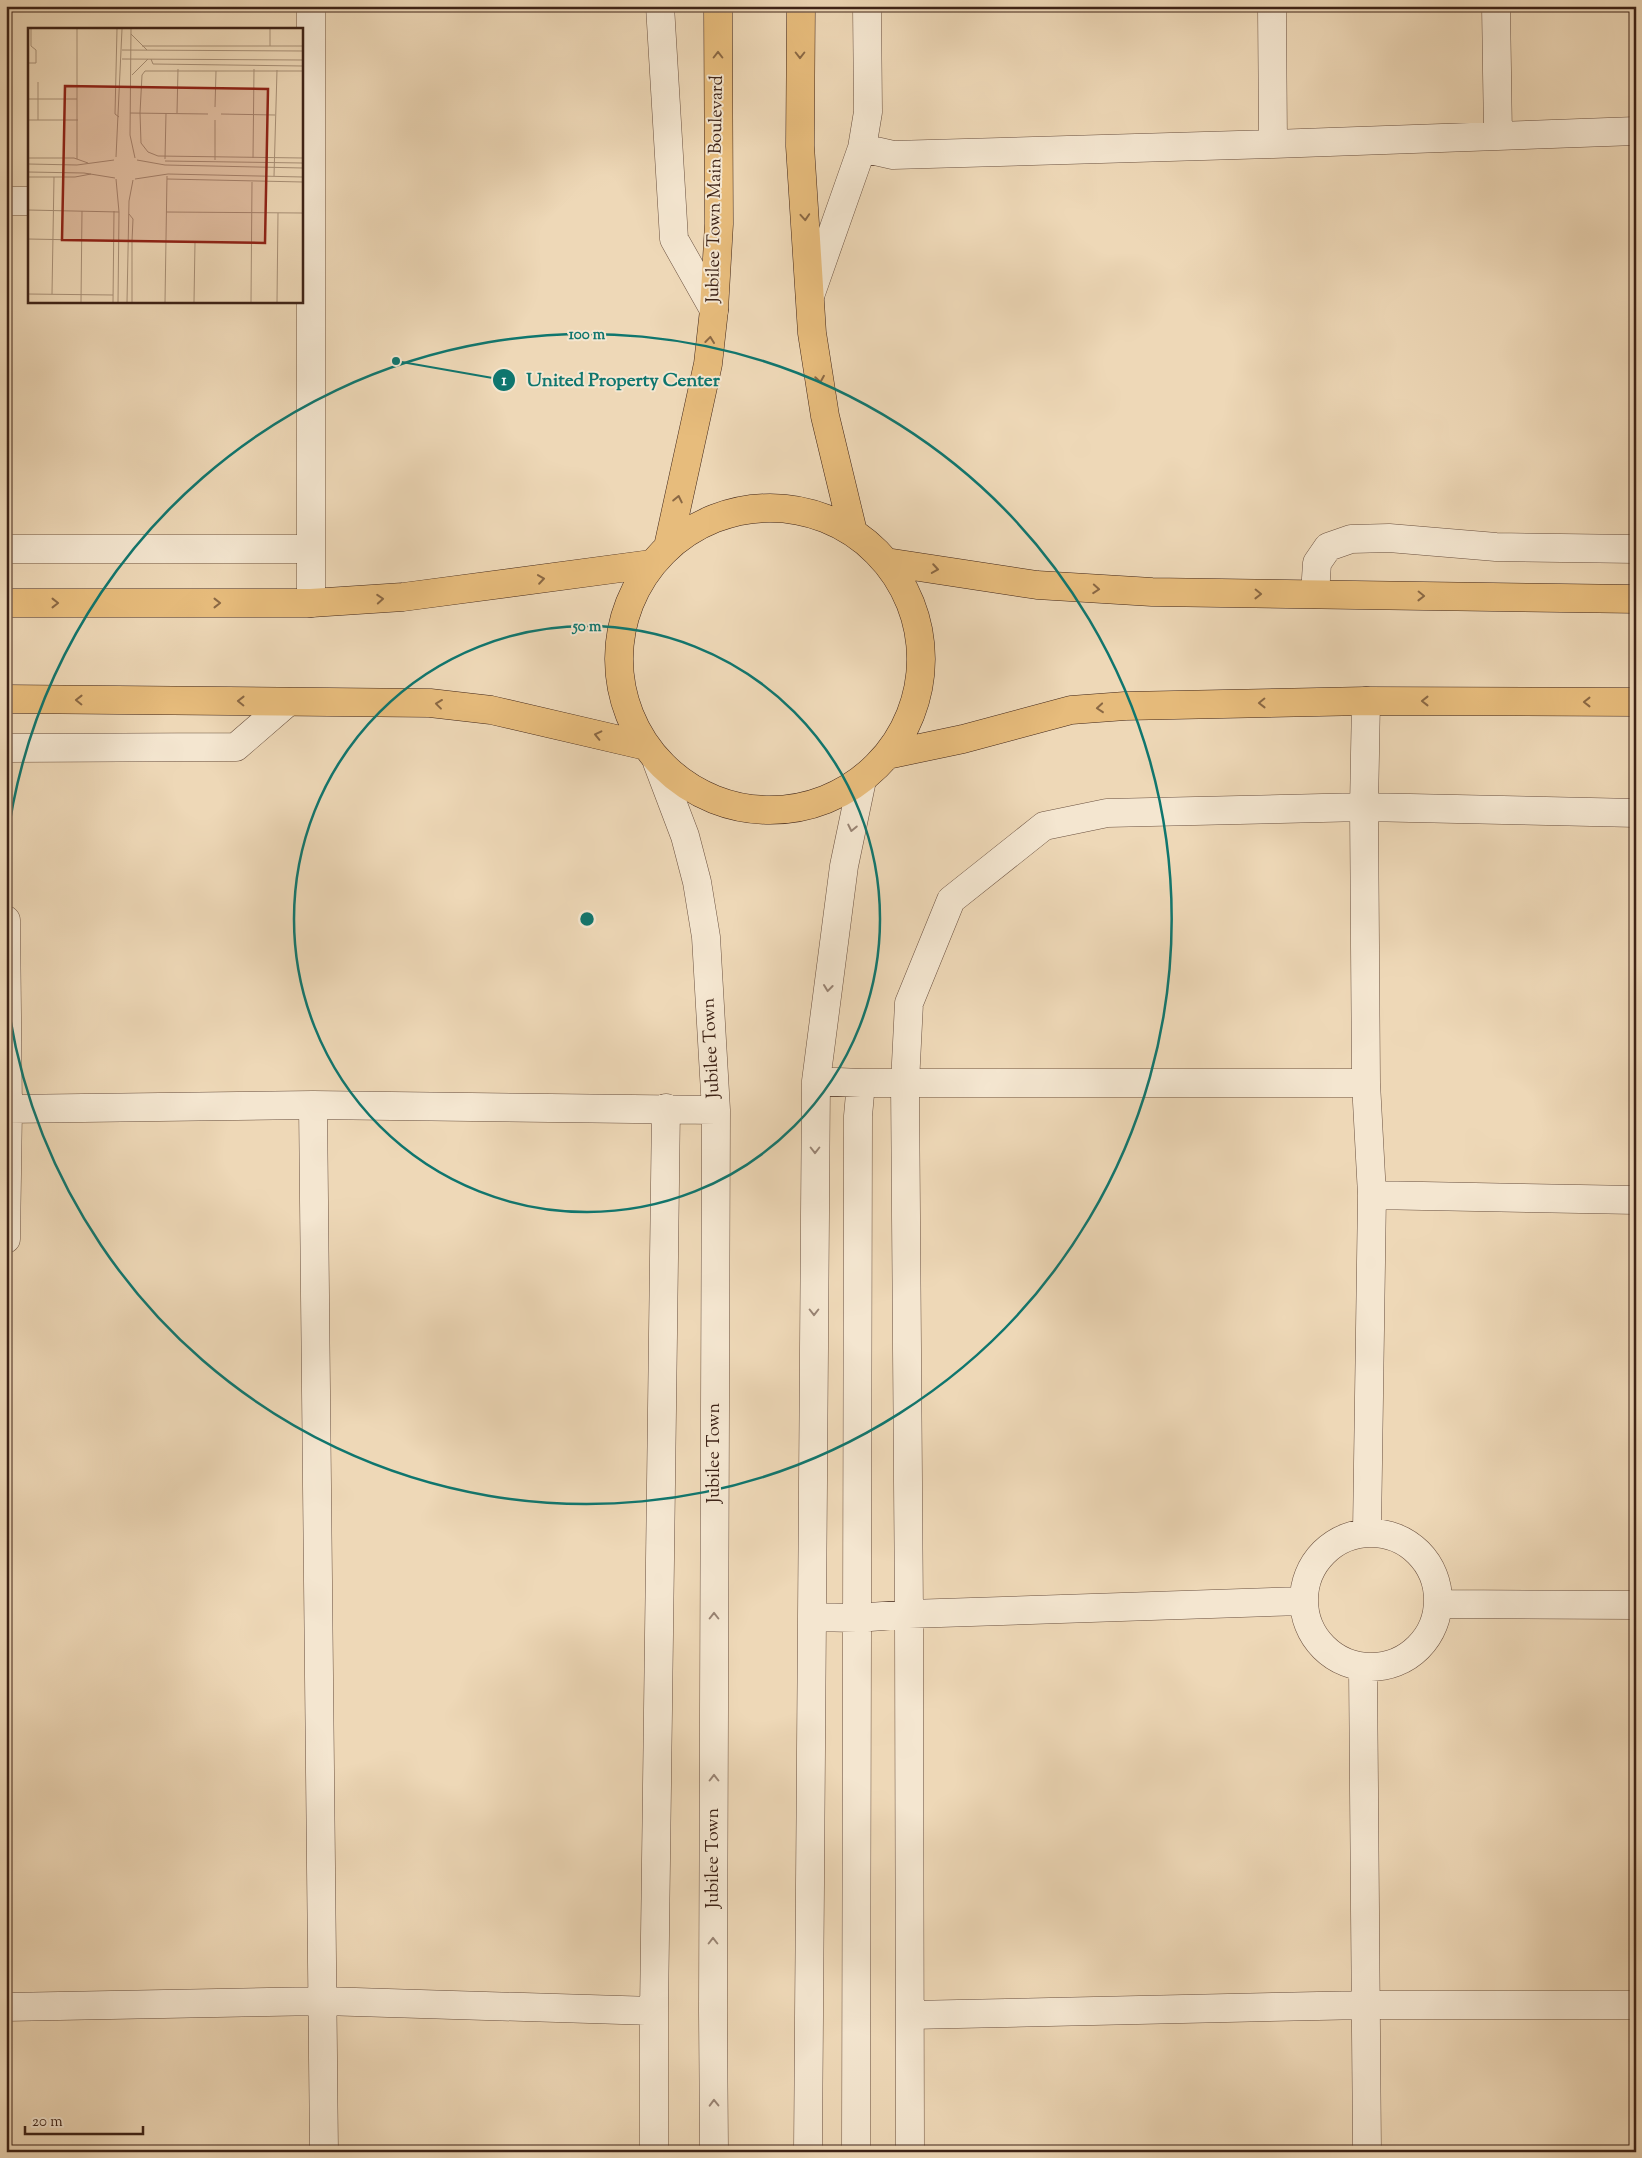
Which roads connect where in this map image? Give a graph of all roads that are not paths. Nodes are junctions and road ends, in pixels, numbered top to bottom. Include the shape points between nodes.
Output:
1 (311, 6) edge
2 (660, 6) edge
3 (718, 6) edge
4 (801, 6) edge
5 (867, 6) edge
6 (1272, 6) edge
7 (1496, 6) edge
8 (1636, 130) edge
9 (1498, 136) junction
10 (1273, 144) junction
11 (862, 148) junction
12 (306, 200) edge
13 (6, 201) edge
14 (28, 201) edge
15 (810, 296) junction
16 (714, 310) junction
17 (853, 532) junction
18 (6, 549) edge
19 (1636, 549) edge
20 (311, 550) junction
21 (660, 555) junction
22 (886, 562) junction
23 (1315, 594) junction
24 (1636, 599) edge
25 (6, 603) edge
26 (311, 604) junction
27 (6, 699) edge
28 (1366, 701) junction
29 (288, 702) junction
30 (1636, 702) edge
31 (6, 748) edge
32 (652, 754) junction
33 (887, 756) junction
34 (862, 780) junction
35 (1364, 807) junction
36 (1636, 813) edge
37 (6, 920) edge
38 (816, 1081) junction
39 (861, 1083) junction
40 (905, 1083) junction
41 (1366, 1083) junction
42 (313, 1105) junction
43 (666, 1108) junction
44 (7, 1109) edge
45 (716, 1110) junction
46 (1372, 1195) junction
47 (1636, 1200) edge
48 (6, 1239) edge
49 (1368, 1530) junction
50 (1302, 1601) junction
51 (1440, 1604) junction
52 (1636, 1605) edge
53 (909, 1614) junction
54 (812, 1617) junction
55 (858, 1618) junction
56 (1363, 1668) junction
57 (323, 2001) junction
58 (1366, 2005) junction
59 (1636, 2005) edge
60 (6, 2007) edge
61 (654, 2011) junction
62 (910, 2015) junction
63 (324, 2152) edge
64 (654, 2152) edge
65 (714, 2152) edge
66 (808, 2152) edge
67 (856, 2152) edge
68 (910, 2152) edge
69 (1367, 2152) edge

1 - 12 street
2 - 16 street via 674,239
16 -> 3 main road, Jubilee Town Main Boulevard via 719,224
4 -> 15 main road via 800,146
5 - 11 street via 868,112
6 - 10 street
7 - 9 street
8 - 9 street
9 - 10 street
10 - 11 street via 893,155
11 - 15 street
12 - 20 street
13 - 14 street
15 -> 17 main road via 812,333 825,416
21 -> 16 main road, Jubilee Town Main Boulevard via 708,364
17 - 21 main road via 817,515 778,507 738,510 701,524
17 - 22 main road
18 - 20 street
19 - 23 street via 1496,547 1389,538 1351,539 1328,547 1317,563
20 - 26 street
26 -> 21 main road via 403,597
21 - 32 main road via 631,597 620,635 619,673 627,712
22 -> 23 main road via 1037,585 1152,592
22 - 33 main road via 912,607 921,658 913,710
23 -> 24 main road
25 -> 26 main road
29 -> 27 main road
30 -> 28 main road
28 -> 33 main road via 1071,710
28 - 35 street
29 - 31 street via 236,747
32 -> 29 main road via 491,710 430,703
32 - 34 main road via 692,790 734,807 779,811 823,802
32 - 45 street, Jubilee Town via 685,836 697,882 706,937
33 - 34 main road
34 -> 38 street via 844,866
35 - 36 street
35 - 40 street via 1107,814 1044,826 951,900 909,1003
35 - 41 street
37 - 44 street
38 - 39 street
38 -> 54 street
39 - 40 street
39 - 55 street via 858,1116
40 - 41 street
40 - 53 street
41 - 46 street
42 - 43 street
42 - 44 street
42 - 57 street
43 - 45 street
43 - 61 street
44 - 48 street
65 -> 45 street, Jubilee Town
46 - 47 street
46 - 49 street
49 - 50 street via 1334,1541 1310,1567
49 - 51 street via 1405,1539 1431,1567
50 - 53 street
50 - 56 street via 1311,1633 1332,1657
51 - 52 street
51 - 56 street via 1428,1639 1399,1662
53 - 55 street
53 - 62 street
54 - 55 street
54 - 66 street
55 - 67 street
56 - 58 street
57 - 60 street
57 - 61 street
57 - 63 street
58 - 59 street
58 - 62 street
58 - 69 street
61 - 64 street
62 - 68 street

